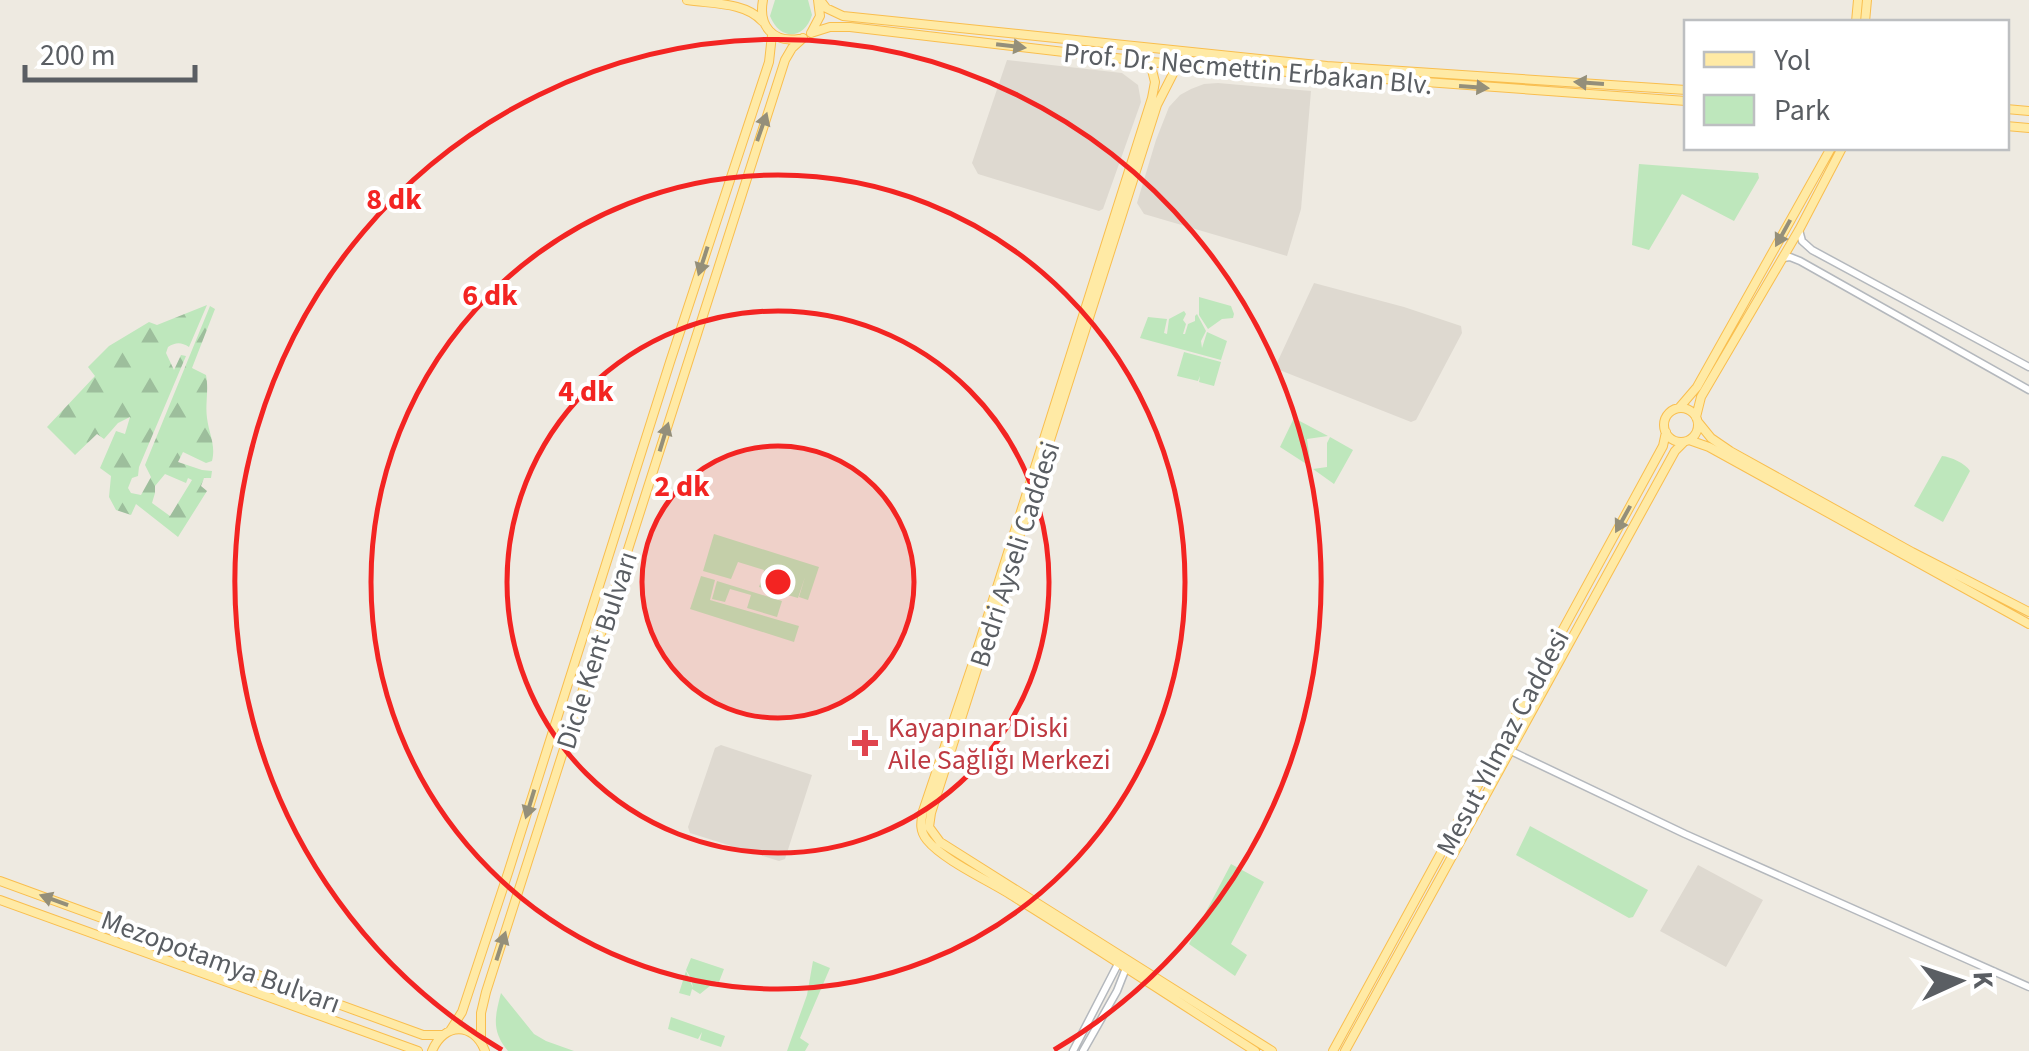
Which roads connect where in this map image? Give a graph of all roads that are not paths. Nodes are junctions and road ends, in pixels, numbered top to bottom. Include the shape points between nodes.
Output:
1 (687, 0) edge
2 (763, 0) edge
3 (819, 0) edge
4 (763, 23) junction
5 (772, 35) junction
6 (807, 36) junction
7 (1150, 62) junction
8 (1178, 64) junction
9 (1684, 90) edge
10 (1684, 101) edge
11 (1830, 150) edge
12 (1841, 150) edge
13 (1798, 230) junction
14 (1782, 258) junction
15 (2029, 367) edge
16 (2029, 390) edge
17 (1679, 408) junction
18 (1697, 420) junction
19 (1666, 432) junction
20 (1686, 441) junction
21 (2029, 612) edge
22 (2029, 624) edge
23 (1511, 751) junction
24 (0, 881) edge
25 (0, 900) edge
26 (1123, 963) junction
27 (2029, 988) edge
28 (447, 1033) junction
29 (485, 1048) edge
30 (418, 1051) edge
31 (432, 1051) edge
32 (1073, 1051) edge
33 (1083, 1051) edge
34 (1255, 1051) edge
35 (1272, 1051) edge
36 (1333, 1051) edge
37 (1345, 1051) edge

1 - 4 main road via 742,8
2 - 4 main road
3 - 6 main road, Dicle Kent Bulvarı via 820,16
9 -> 3 main road, Prof. Dr. Necmettin Erbakan Blv. via 1199,54 843,16
4 - 5 main road
5 - 6 main road, Prof. Dr. Necmettin Erbakan Blv. via 787,41
5 -> 28 main road, Dicle Kent Bulvarı via 769,62 508,873 462,1012
6 -> 7 main road, Prof. Dr. Necmettin Erbakan Blv. via 830,26
29 -> 6 main road, Dicle Kent Bulvarı via 486,992 756,144 785,60
7 - 8 main road, Prof. Dr. Necmettin Erbakan Blv.
7 - 26 main road, Bedri Ayseli Caddesi via 1152,98 920,828 946,855
8 -> 10 main road, Prof. Dr. Necmettin Erbakan Blv.
8 - 26 main road, Bedri Ayseli Caddesi via 1158,105 929,819 940,842
11 -> 17 main road
12 - 13 main road
13 - 14 main road
13 - 15 street via 1812,250
14 - 16 street via 1800,261
14 - 18 main road via 1701,396
17 - 18 main road
17 - 19 main road via 1666,417
18 - 20 main road via 1696,433
18 - 21 main road via 1730,451
19 - 20 main road
19 -> 36 main road, Mesut Yılmaz Caddesi
20 - 22 main road via 1709,447
20 - 23 main road, Mesut Yılmaz Caddesi
23 - 27 street
23 - 37 main road, Mesut Yılmaz Caddesi
28 -> 24 main road, Mezopotamya Bulvarı via 423,1035
25 - 30 main road, Mezopotamya Bulvarı
26 - 32 street
26 - 33 street via 1117,991
26 - 34 main road, Bedri Ayseli Caddesi
26 - 35 main road, Bedri Ayseli Caddesi
28 - 29 main road, Mezopotamya Bulvarı via 468,1031
28 - 31 main road, Dicle Kent Bulvarı

